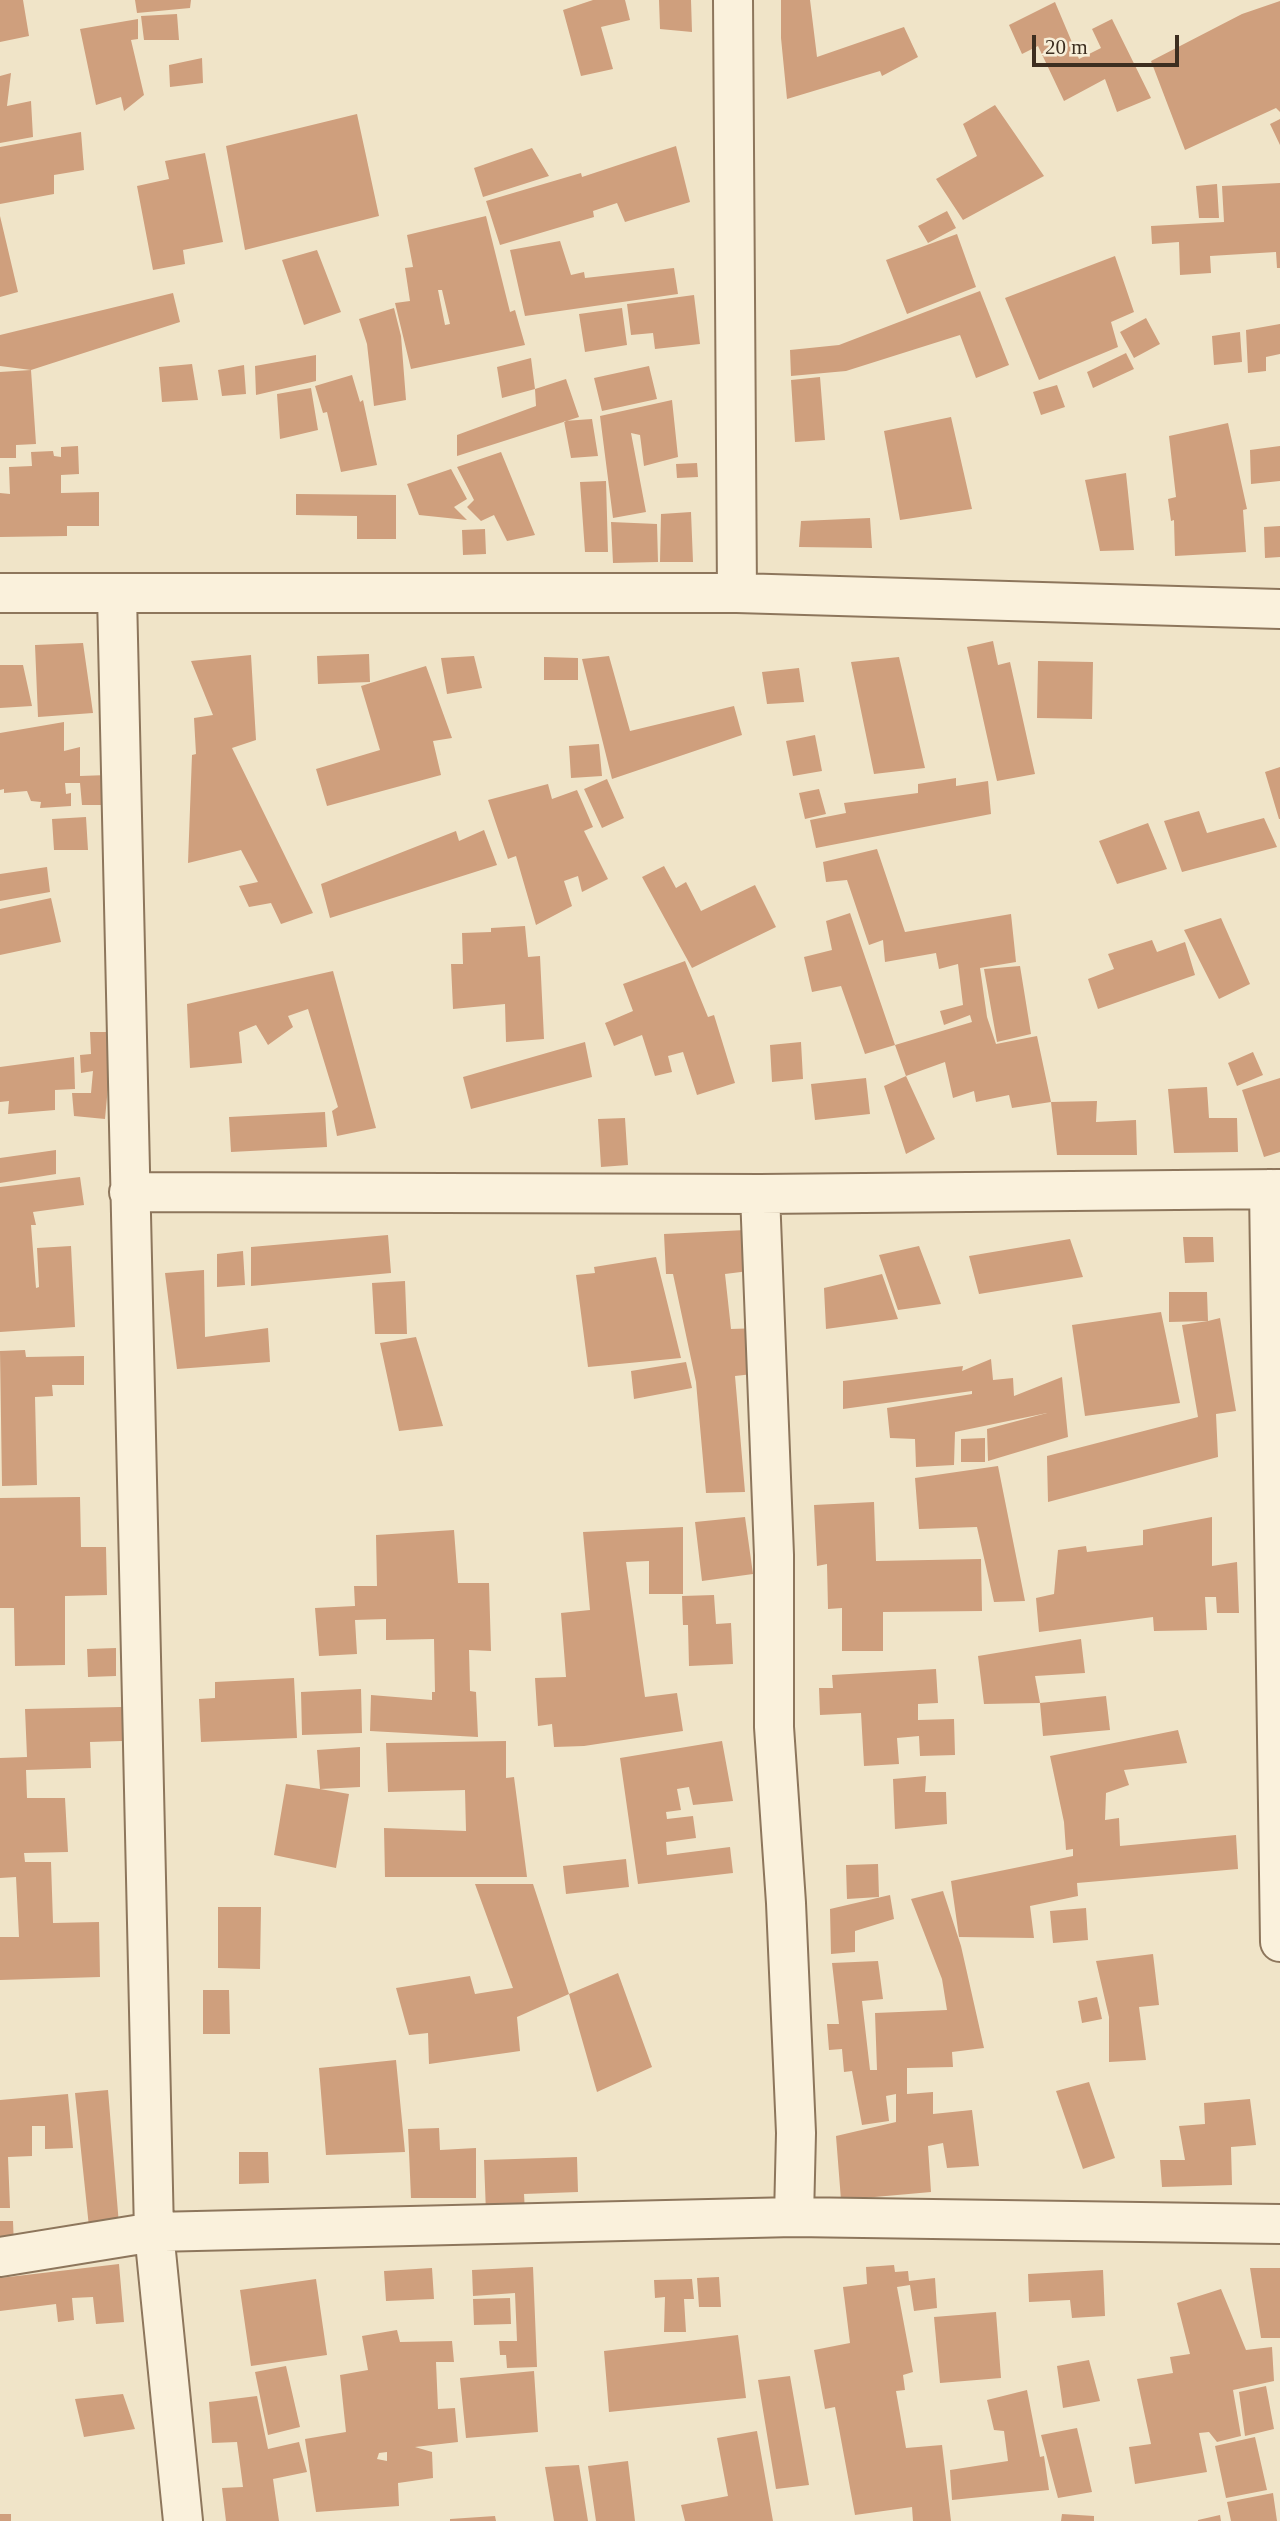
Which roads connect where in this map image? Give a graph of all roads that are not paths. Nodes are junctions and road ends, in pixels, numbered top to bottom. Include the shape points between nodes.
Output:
1 (733, 0) edge
2 (0, 593) edge
3 (737, 593) junction
4 (117, 595) junction
5 (1280, 609) edge
6 (1274, 1189) edge
7 (129, 1192) junction
8 (760, 1194) junction
9 (1280, 1942) edge
10 (794, 2217) junction
11 (1280, 2224) edge
12 (154, 2232) junction
13 (0, 2257) edge
14 (183, 2521) edge

1 - 3 street
2 - 4 street
3 - 4 street
3 - 5 street
4 - 7 street
6 - 8 street
6 - 9 street
7 - 8 street
7 - 12 street
8 - 10 street via 774,1555 774,1727 796,2133
10 - 11 street
10 - 12 street
12 - 13 street
12 - 14 street

